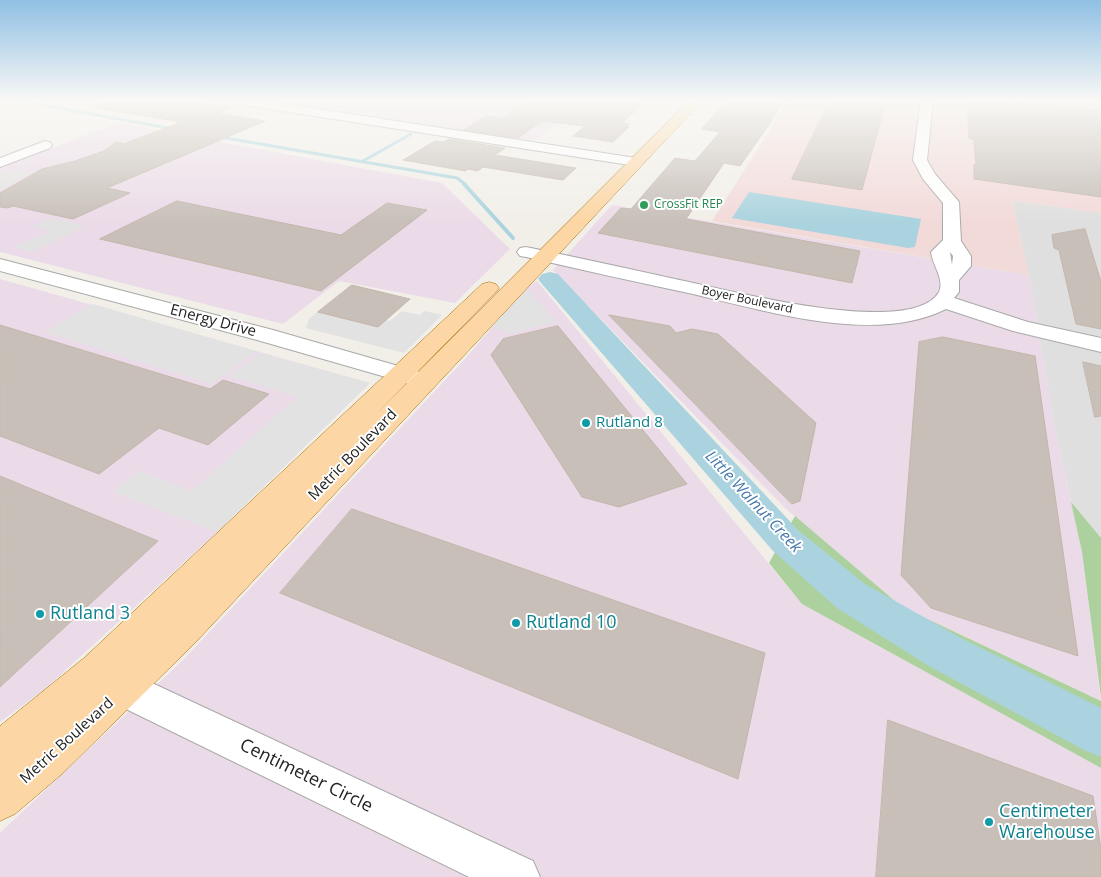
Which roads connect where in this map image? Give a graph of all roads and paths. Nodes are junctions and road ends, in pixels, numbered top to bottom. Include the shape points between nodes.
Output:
1 (500, 141) edge
2 (646, 141) edge
3 (651, 141) edge
4 (922, 141) edge
5 (46, 145) dead end
6 (629, 161) junction
7 (0, 163) edge
8 (536, 254) junction
9 (0, 265) edge
10 (943, 301) junction
11 (1101, 345) edge
12 (413, 378) junction
13 (111, 679) junction
14 (0, 752) edge
15 (3, 791) edge
16 (517, 877) edge

1 - 6 street
2 - 6 main road, Metric Boulevard
3 - 6 main road, Metric Boulevard
4 - 10 street via 920,160 928,176 952,202 952,241 962,256 962,266 950,279 949,292
5 - 7 street
6 - 8 main road, Metric Boulevard
8 - 10 street, Boyer Boulevard via 842,318 882,319 908,315
8 - 12 main road, Metric Boulevard
9 - 12 street, Energy Drive
10 - 11 street via 1033,331
12 - 13 main road, Metric Boulevard
13 - 14 main road, Metric Boulevard via 34,725
13 - 15 main road, Metric Boulevard via 53,755
13 - 16 street, Centimeter Circle

